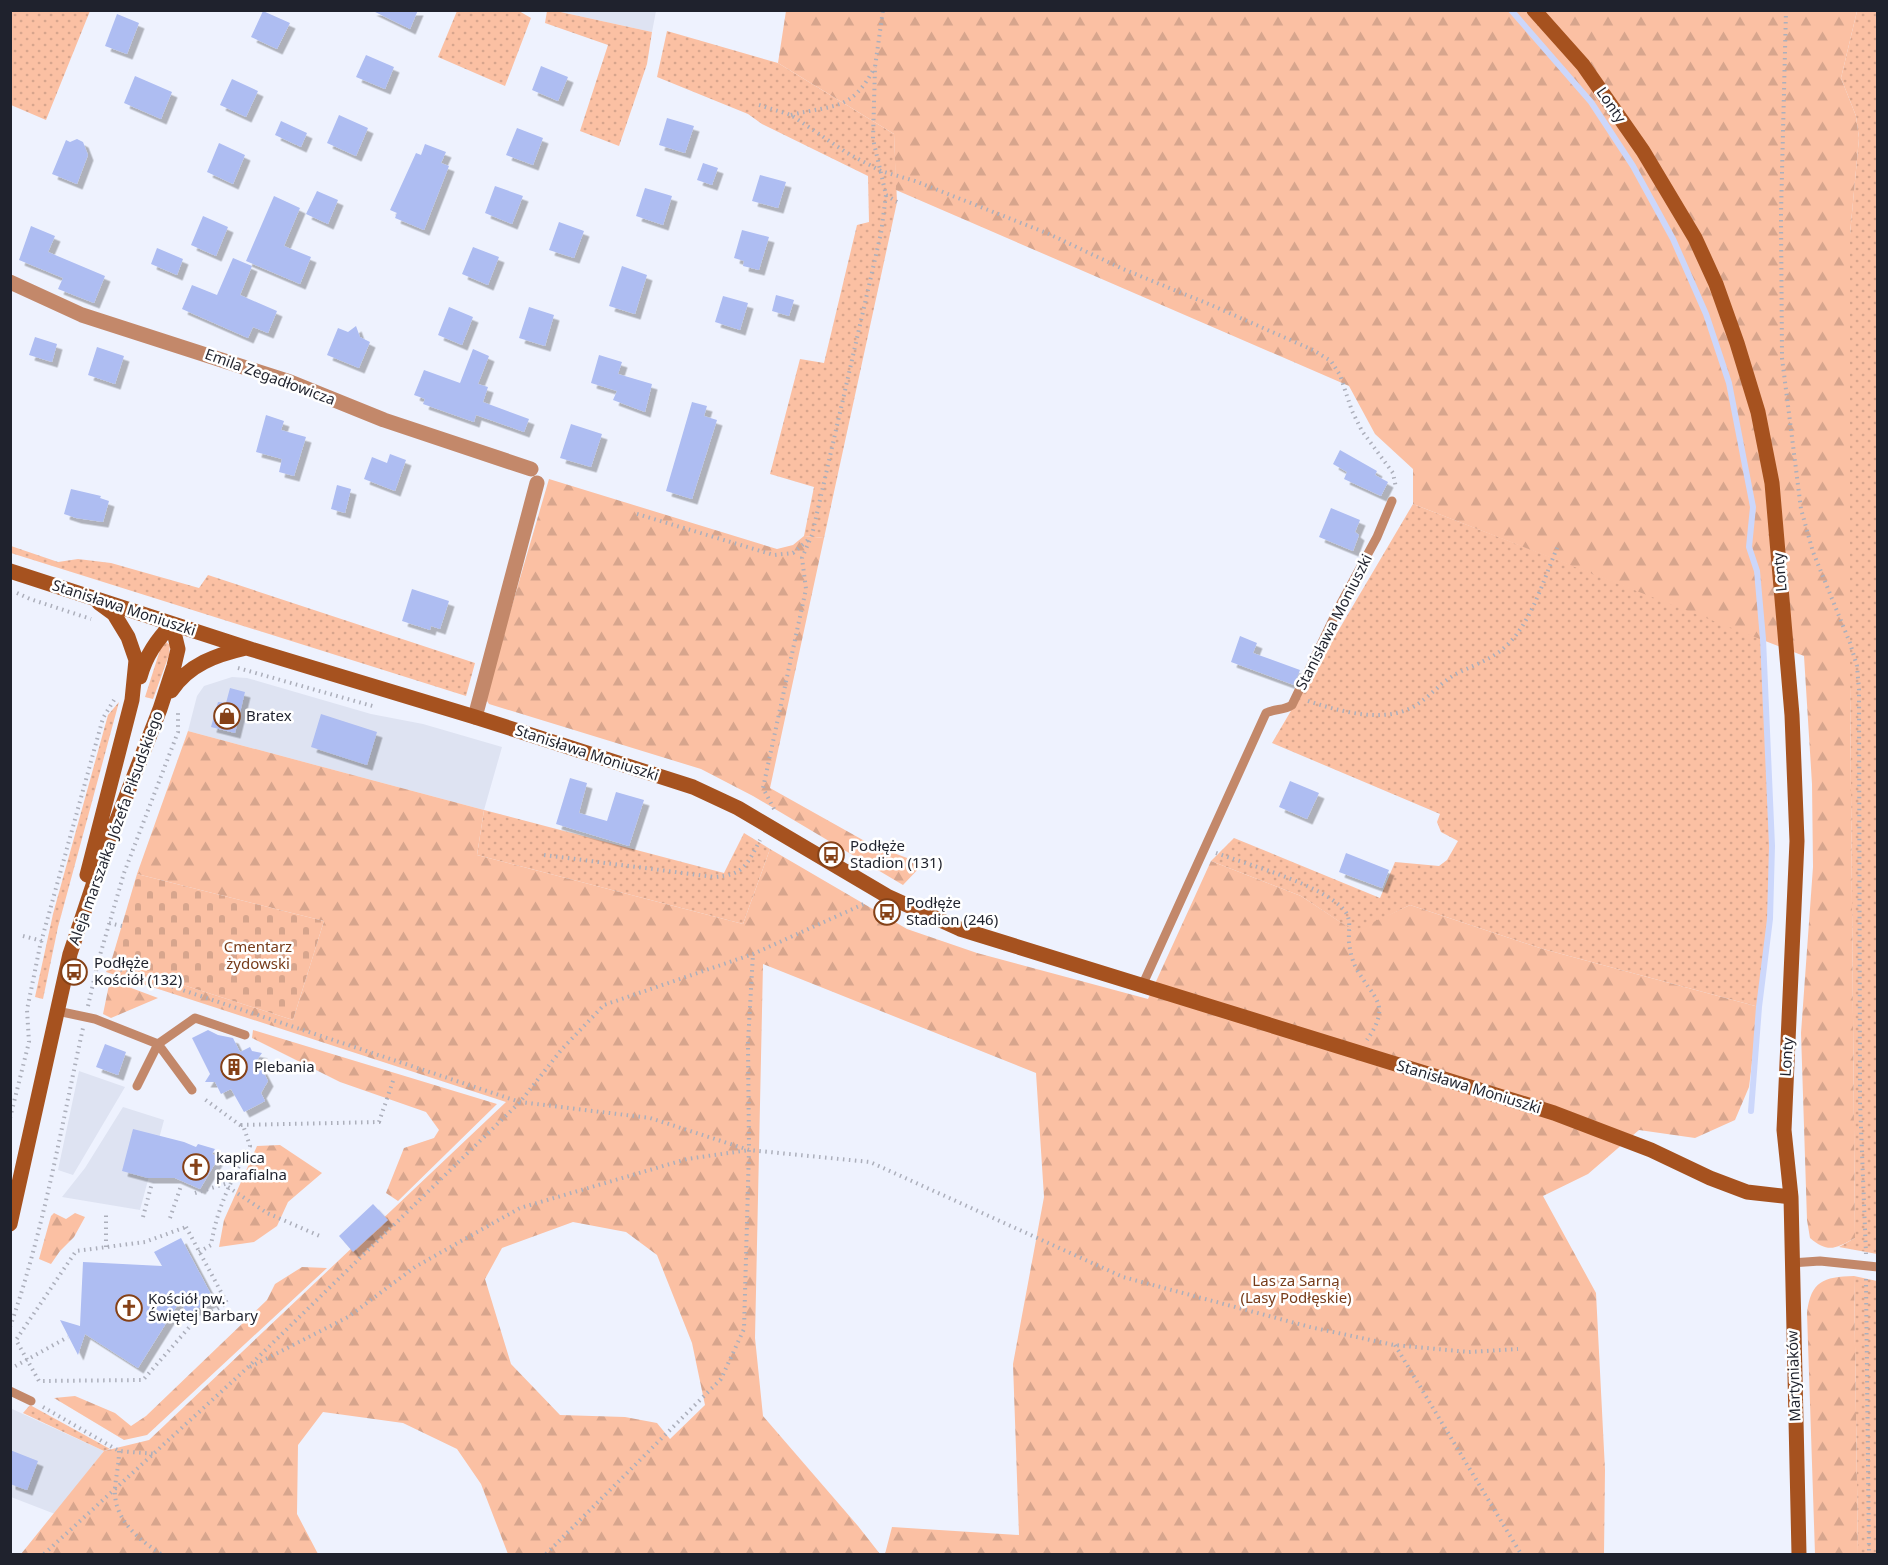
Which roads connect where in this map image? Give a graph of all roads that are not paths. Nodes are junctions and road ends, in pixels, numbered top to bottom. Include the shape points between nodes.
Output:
1 (1534, 10) edge
2 (10, 282) edge
3 (1392, 501) road end
4 (10, 571) edge
5 (92, 597) junction
6 (172, 624) junction
7 (247, 648) junction
8 (125, 698) junction
9 (160, 709) junction
10 (475, 717) junction
11 (70, 954) junction
12 (1142, 986) junction
13 (57, 1011) junction
14 (245, 1035) dead end
15 (158, 1044) junction
16 (137, 1086) dead end
17 (192, 1090) road end
18 (1791, 1197) junction
19 (10, 1224) edge
20 (1791, 1263) junction
21 (1878, 1267) edge
22 (10, 1391) edge
23 (31, 1401) road end
24 (1799, 1554) edge

1 - 18 street, Lonty via 1583,65 1643,151 1695,238 1716,284 1758,412 1772,483 1795,768 1795,914 1784,1130
2 - 10 street, Emila Zegadłowicza via 82,315 290,382 534,476
3 - 12 lane, Stanisława Moniuszki via 1292,705 1266,713
4 - 5 street, Stanisława Moniuszki
5 - 6 street, Stanisława Moniuszki
5 - 8 street via 114,614 136,660
6 - 7 street, Stanisława Moniuszki
6 - 8 street, Aleja marszałka Józefa Piłsudskiego via 156,641
6 - 9 street, Aleja marszałka Józefa Piłsudskiego via 178,649
7 - 9 street via 197,665 180,678
7 - 10 street, Stanisława Moniuszki
8 - 11 street
9 - 11 street, Aleja marszałka Józefa Piłsudskiego via 100,861
10 - 12 street, Stanisława Moniuszki via 693,787 738,808 856,880 935,919
11 - 13 street, Aleja marszałka Józefa Piłsudskiego
12 - 18 street, Stanisława Moniuszki via 1554,1113 1747,1192
13 - 15 lane via 86,1017
13 - 19 street, Aleja marszałka Józefa Piłsudskiego
14 - 15 lane via 195,1018
15 - 16 lane
15 - 17 lane
18 - 20 street, Martyniaków
20 - 21 lane via 1820,1261
20 - 24 street, Martyniaków
22 - 23 lane

